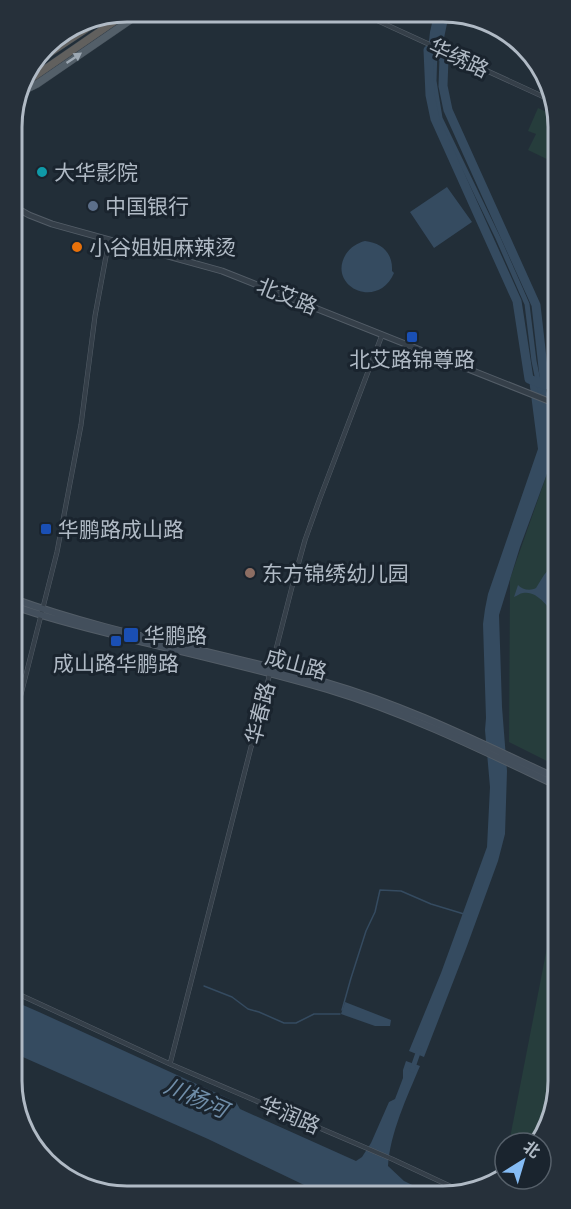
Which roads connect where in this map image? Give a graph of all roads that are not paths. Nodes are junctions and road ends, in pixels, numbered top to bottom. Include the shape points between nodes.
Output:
1 (381, 22) edge
2 (126, 23) edge
3 (110, 25) edge
4 (37, 75) edge
5 (31, 87) edge
6 (544, 97) edge
7 (23, 212) edge
8 (109, 240) junction
9 (382, 335) junction
10 (548, 400) edge
11 (22, 603) edge
12 (22, 608) edge
13 (42, 612) junction
14 (271, 671) junction
15 (22, 689) edge
16 (508, 759) junction
17 (548, 775) edge
18 (548, 781) edge
19 (22, 996) edge
20 (170, 1064) junction
21 (450, 1186) edge

1 - 6 street, 华绣路
5 -> 2 main road
3 - 4 highway
7 - 8 street, 北艾路
8 - 9 street, 北艾路 via 222,271
8 - 13 street via 79,436
9 - 10 street, 北艾路
9 - 14 street, 华春路 via 305,540
11 - 13 main road, 成山路
12 - 13 main road, 成山路
13 - 14 main road, 成山路
13 - 15 street
14 - 16 main road, 成山路 via 406,716
14 - 20 street, 华春路
16 - 17 main road, 成山路
16 - 18 main road, 成山路
19 - 20 street, 华润路
20 - 21 street, 华润路

